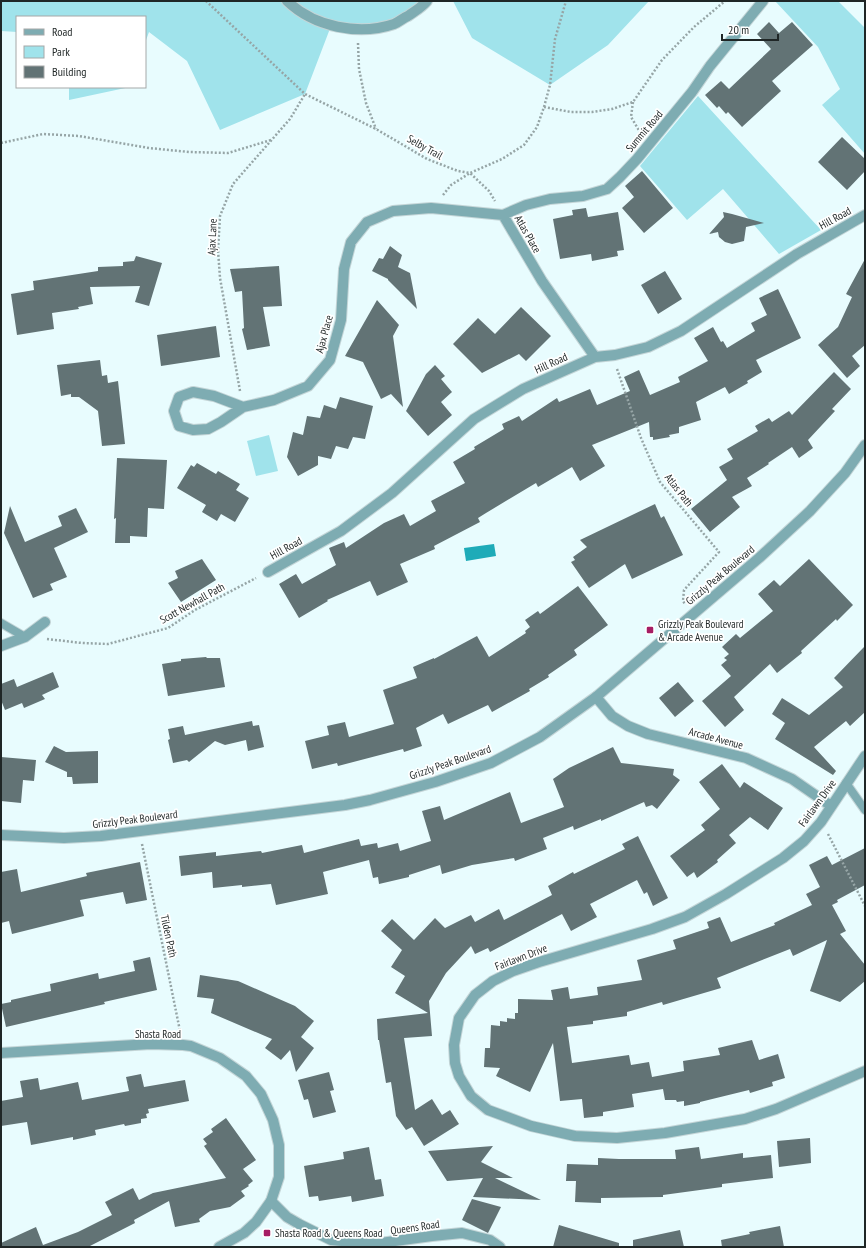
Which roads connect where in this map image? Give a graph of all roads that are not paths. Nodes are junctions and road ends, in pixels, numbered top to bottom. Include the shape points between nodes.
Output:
1 (287, 1) edge
2 (427, 1) edge
3 (763, 1) edge
4 (393, 212) joint
5 (503, 215) junction
6 (865, 215) edge
7 (594, 357) junction
8 (243, 407) junction
9 (865, 445) edge
10 (268, 572) road end
11 (45, 622) dead end
12 (1, 623) edge
13 (25, 637) junction
14 (1, 646) edge
15 (596, 697) junction
16 (865, 756) edge
17 (846, 783) junction
18 (831, 806) junction
19 (865, 810) edge
20 (1, 836) edge
21 (1, 1053) edge
22 (865, 1071) edge
23 (271, 1201) junction
24 (219, 1247) edge
25 (500, 1247) edge

1 - 2 street via 308,17 331,26 358,30 395,23 422,7
3 - 5 street, Summit Road via 650,143 607,189 583,196 550,199 526,205
4 - 5 street, Atlas Place via 431,208
4 - 8 street, Ajax Place via 367,222 351,242 344,269 341,320 330,360 308,386 274,400
5 - 7 street, Atlas Place via 542,281
6 - 7 street, Hill Road via 797,254 681,331 648,347 616,355
7 - 10 street, Hill Road via 523,389 474,419 392,493 347,527
8 - 8 street, Ajax Place via 214,396 192,392 179,397 174,411 179,426 193,430 208,429
9 - 15 street, Grizzly Peak Boulevard via 845,473 810,511 759,558
11 - 13 street
12 - 13 lane
13 - 14 street
15 - 18 street, Arcade Avenue via 612,716 628,726 648,734 746,758 792,779
15 - 20 street, Grizzly Peak Boulevard via 540,737 491,763 436,782 370,800 101,836
16 - 17 street, Fairlawn Drive
17 - 18 street, Fairlawn Drive
17 - 19 lane
18 - 22 street, Fairlawn Drive via 804,841 782,858 685,917 539,962 492,981 475,995 459,1018 454,1045 455,1063 459,1076 471,1096 488,1110 531,1126 575,1136 617,1138 665,1133 745,1119 776,1109
21 - 23 street, Shasta Road via 151,1044 191,1046 220,1058 246,1076 261,1094 273,1120 278,1144 279,1177
23 - 24 street, Shasta Road via 256,1222 244,1233
23 - 25 street, Queens Road via 287,1217 331,1240 373,1244 462,1233 490,1240

